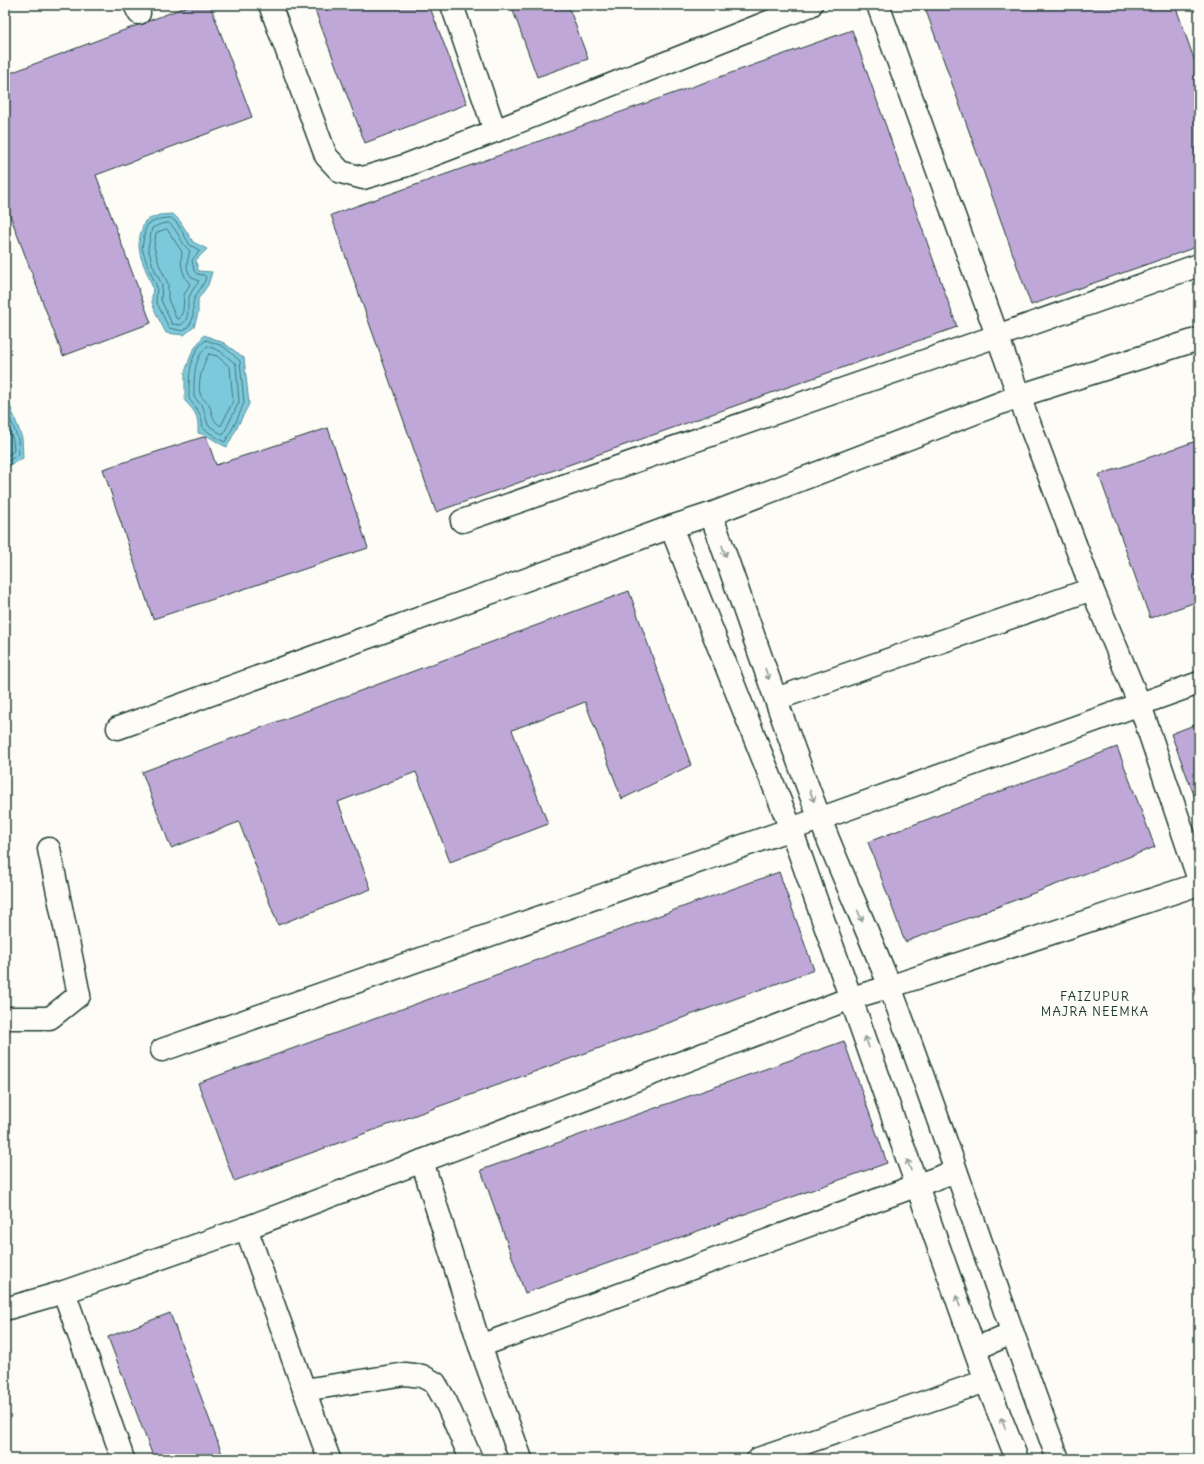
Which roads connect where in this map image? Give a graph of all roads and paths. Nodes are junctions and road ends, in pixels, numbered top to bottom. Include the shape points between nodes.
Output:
1 (270, 5) edge
2 (452, 5) edge
3 (811, 5) edge
4 (878, 5) edge
5 (495, 131) junction
6 (1199, 265) edge
7 (998, 336) junction
8 (1199, 339) edge
9 (1020, 396) junction
10 (711, 514) junction
11 (462, 521) dead end
12 (672, 527) junction
13 (1092, 588) junction
14 (1199, 683) edge
15 (776, 699) junction
16 (1140, 705) junction
17 (118, 728) dead end
18 (820, 818) junction
19 (791, 829) junction
20 (49, 849) dead end
21 (1199, 880) edge
22 (1199, 884) edge
23 (889, 987) junction
24 (851, 998) junction
25 (5, 1018) edge
26 (162, 1050) dead end
27 (422, 1161) junction
28 (956, 1171) junction
29 (917, 1186) junction
30 (246, 1228) junction
31 (64, 1292) junction
32 (6, 1305) edge
33 (1012, 1333) junction
34 (480, 1346) junction
35 (975, 1350) junction
36 (986, 1381) junction
37 (304, 1390) junction
38 (123, 1459) edge
39 (329, 1459) edge
40 (471, 1459) edge
41 (521, 1459) edge
42 (758, 1459) edge
43 (1017, 1459) edge
44 (1058, 1459) edge

1 - 5 street via 326,156 341,172 363,178 404,166
2 - 5 street
3 - 5 street
4 - 7 street
6 - 7 street
7 - 9 street
7 - 11 street
8 - 9 street
9 - 10 street
9 - 13 street
10 - 12 street
10 -> 15 street
12 - 17 street
12 - 19 street
13 - 15 street
13 - 16 street
14 - 16 street
15 -> 18 street
16 - 18 street
16 - 21 street
18 - 19 street
18 -> 23 street
19 - 24 street
19 - 26 street
20 - 25 street via 78,995 50,1018
22 - 23 street
23 - 24 street
23 - 28 street
24 - 27 street
29 -> 24 street
27 - 30 street
27 - 34 street
28 - 29 street
28 - 33 street
29 - 34 street
35 -> 29 street
30 - 31 street
30 - 37 street
31 - 32 street
31 - 38 street
33 - 35 street
33 - 44 street
34 - 41 street
35 - 36 street
36 - 42 street
43 -> 36 street
37 - 39 street
37 - 40 street via 405,1374 422,1376 435,1383

